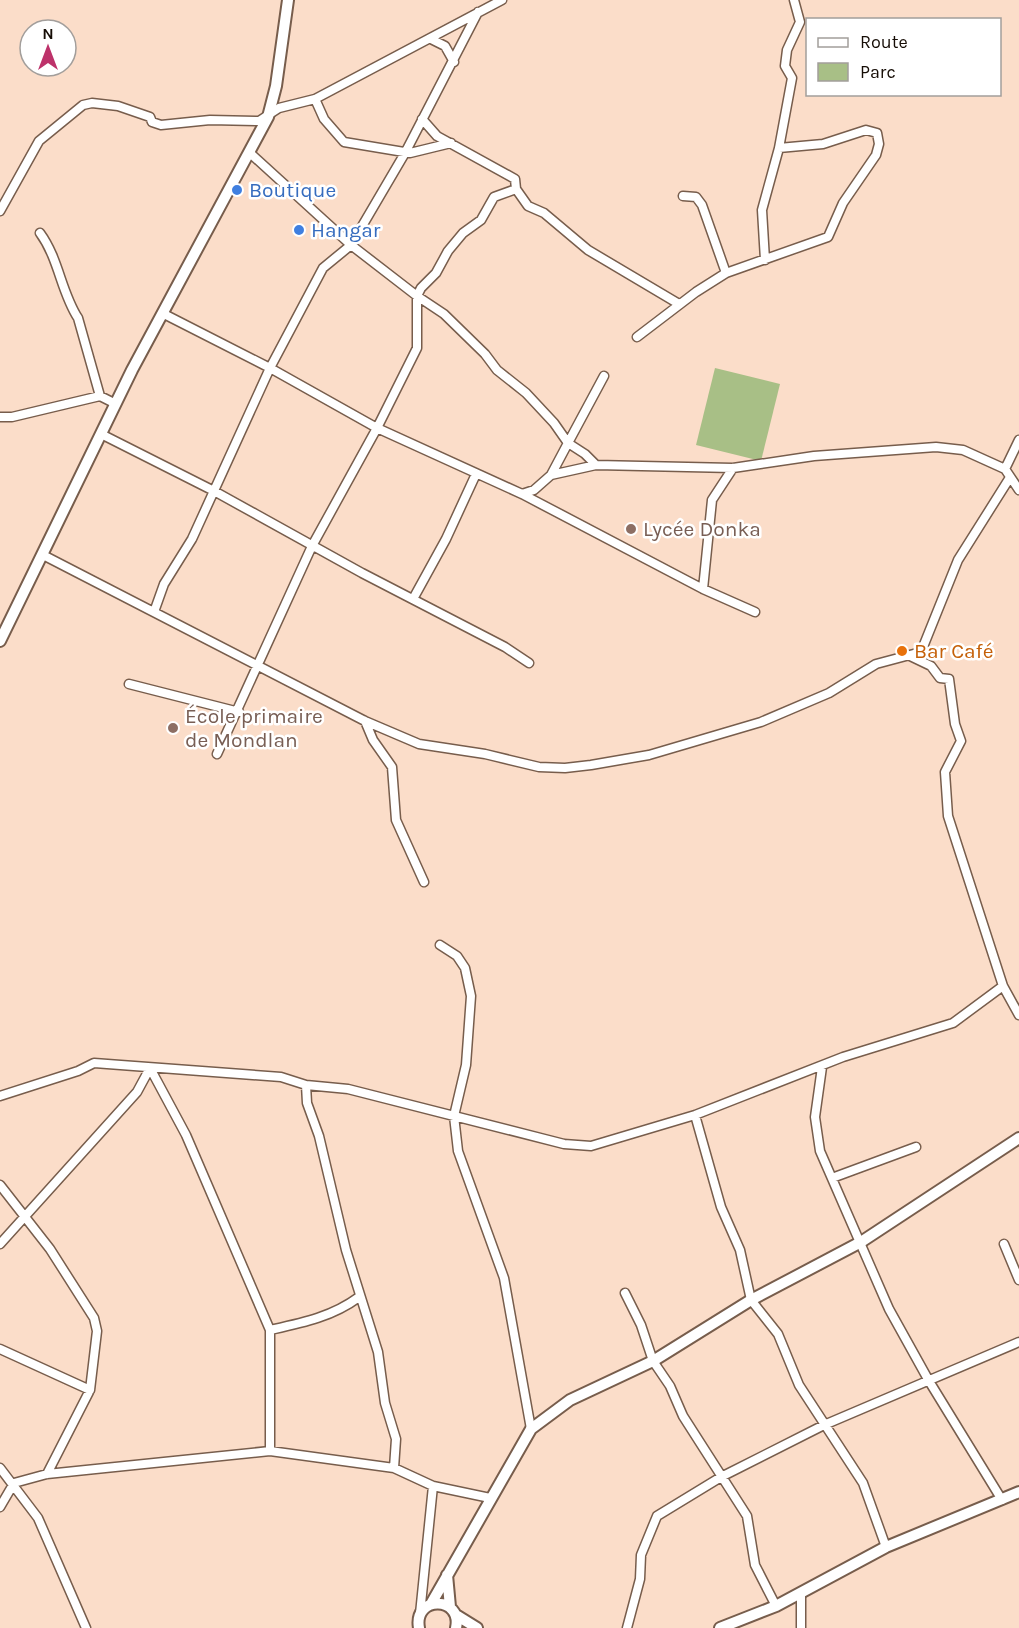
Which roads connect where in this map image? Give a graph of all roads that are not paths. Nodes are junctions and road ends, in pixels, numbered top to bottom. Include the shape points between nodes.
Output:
1 (288, 0) edge
2 (502, 0) edge
3 (794, 0) edge
4 (478, 12) junction
5 (431, 39) junction
6 (454, 62) junction
7 (315, 99) junction
8 (268, 117) junction
9 (422, 119) junction
10 (451, 143) junction
11 (779, 148) junction
12 (250, 153) junction
13 (405, 153) junction
14 (516, 189) junction
15 (683, 196) dead end
16 (0, 211) edge
17 (40, 233) dead end
18 (351, 245) junction
19 (765, 260) junction
20 (726, 273) junction
21 (417, 296) junction
22 (679, 304) junction
23 (162, 313) junction
24 (637, 337) dead end
25 (270, 369) junction
26 (604, 376) dead end
27 (100, 396) junction
28 (116, 404) junction
29 (0, 417) edge
30 (377, 428) junction
31 (101, 434) junction
32 (1019, 440) edge
33 (568, 443) junction
34 (596, 465) junction
35 (733, 468) junction
36 (1005, 469) junction
37 (476, 474) junction
38 (551, 475) junction
39 (1010, 479) junction
40 (1019, 490) edge
41 (214, 491) junction
42 (522, 494) junction
43 (312, 546) junction
44 (43, 555) junction
45 (703, 589) junction
46 (413, 599) junction
47 (154, 612) junction
48 (755, 612) dead end
49 (0, 641) edge
50 (908, 655) junction
51 (529, 663) dead end
52 (256, 665) junction
53 (129, 684) dead end
54 (238, 712) junction
55 (365, 721) junction
56 (217, 754) dead end
57 (424, 882) dead end
58 (440, 945) dead end
59 (1003, 986) junction
60 (1019, 1015) edge
61 (822, 1067) junction
62 (150, 1068) junction
63 (306, 1085) junction
64 (0, 1096) edge
65 (694, 1115) junction
66 (454, 1116) junction
67 (1019, 1138) edge
68 (916, 1148) dead end
69 (832, 1178) junction
70 (0, 1185) edge
71 (24, 1218) junction
72 (861, 1242) junction
73 (1004, 1244) dead end
74 (0, 1245) edge
75 (1019, 1280) edge
76 (626, 1293) dead end
77 (359, 1297) junction
78 (751, 1300) junction
79 (270, 1330) junction
80 (1019, 1342) edge
81 (0, 1348) edge
82 (653, 1361) junction
83 (929, 1381) junction
84 (90, 1389) junction
85 (824, 1425) junction
86 (531, 1428) junction
87 (270, 1450) junction
88 (0, 1468) edge
89 (394, 1468) junction
90 (47, 1474) junction
91 (721, 1477) junction
92 (14, 1483) junction
93 (433, 1486) junction
94 (1019, 1492) edge
95 (490, 1498) junction
96 (1002, 1500) junction
97 (0, 1508) edge
98 (886, 1547) junction
99 (447, 1575) junction
100 (801, 1594) junction
101 (431, 1604) junction
102 (776, 1606) junction
103 (453, 1611) junction
104 (418, 1623) edge
105 (86, 1628) edge
106 (456, 1628) edge
107 (477, 1628) edge
108 (627, 1628) edge
109 (720, 1628) edge
110 (801, 1628) edge

1 - 8 main road
2 - 4 street
3 - 11 street via 800,22 787,50 785,66 792,78
4 - 5 street
4 - 6 street
5 - 6 street via 445,46
5 - 7 street
6 - 9 street
7 - 8 street via 279,108
7 - 13 street via 324,119 344,142
8 - 12 main road
8 - 16 street via 247,122 210,120 161,125 136,111 87,103 39,141
9 - 10 street via 437,136
9 - 13 street
10 - 13 street
10 - 14 street via 515,179
11 - 19 street via 762,210
11 - 19 street via 823,144 866,130 877,133 879,144 876,155 843,203 828,237
12 - 18 street
12 - 23 main road
13 - 18 street
14 - 21 street via 494,197 481,220 463,233
14 - 22 street via 528,206 544,213 588,250
15 - 20 street via 696,197 702,205
17 - 27 street via 51,250 78,318
18 - 21 street
18 - 25 street via 323,268
19 - 20 street
20 - 22 street
21 - 30 street via 417,348
21 - 33 street via 444,314 497,370 526,393
22 - 24 street
23 - 25 street
23 - 28 main road
25 - 30 street
25 - 41 street
26 - 33 street
27 - 28 street
27 - 29 street
28 - 31 main road
30 - 37 street
30 - 43 street
31 - 41 street
31 - 44 main road
32 - 36 street
33 - 34 street
33 - 38 street
34 - 35 street
34 - 38 street
35 - 36 street via 814,456 936,447 963,450
35 - 45 street via 712,500
36 - 39 street
37 - 42 street
37 - 46 street
38 - 42 street via 534,490
39 - 40 street
39 - 50 street via 958,560 921,652
41 - 43 street
41 - 47 street via 192,539 164,584
42 - 45 street
43 - 46 street
43 - 52 street
44 - 47 street
44 - 49 main road
45 - 48 street
46 - 51 street
47 - 52 street
50 - 55 street via 876,664 829,693 761,722 649,755 591,765 539,767 418,744
50 - 59 street via 931,666 940,678 949,679 961,741 945,772 948,816
52 - 54 street
52 - 55 street
53 - 54 street
54 - 56 street
55 - 57 street via 392,767 396,820
58 - 66 street via 457,956 465,968 471,996 466,1065
59 - 60 street
59 - 61 street via 953,1023
61 - 65 street
61 - 69 street via 814,1117 816,1137
62 - 63 street via 281,1077
62 - 64 street via 94,1063
62 - 71 street via 137,1092
62 - 79 street via 186,1135
63 - 66 street via 348,1089
63 - 77 street via 307,1103 319,1136
65 - 66 street via 591,1146 564,1144
65 - 78 street via 721,1207 740,1250
66 - 86 street via 458,1151 504,1278
67 - 72 main road
68 - 69 street
69 - 72 street
70 - 71 street
71 - 74 street
71 - 84 street via 50,1249 94,1318 97,1331
72 - 78 main road
72 - 83 street via 890,1309
73 - 75 street
76 - 82 street
77 - 79 street via 342,1310
77 - 89 street via 366,1308 378,1352 385,1403 396,1438
78 - 82 main road
78 - 85 street via 778,1334 799,1385
79 - 87 street
80 - 83 street
81 - 84 street
82 - 86 main road via 570,1400
82 - 91 street
83 - 85 street
83 - 96 street
84 - 90 street
85 - 91 street
85 - 98 street via 863,1484
86 - 95 main road
87 - 89 street
87 - 90 street
88 - 92 street
89 - 93 street
90 - 92 street
91 - 102 street via 747,1516 755,1565
91 - 108 street via 657,1516 641,1555 640,1579
92 - 97 street
92 - 105 street via 38,1518
93 - 95 street
93 - 104 street
94 - 96 main road
95 - 99 main road
96 - 98 main road
98 - 100 main road
99 - 101 main road
99 - 103 main road
100 - 102 main road
100 - 110 street
101 - 103 main road via 441,1603
101 - 104 main road
102 - 109 main road
103 - 106 main road
103 - 107 main road

